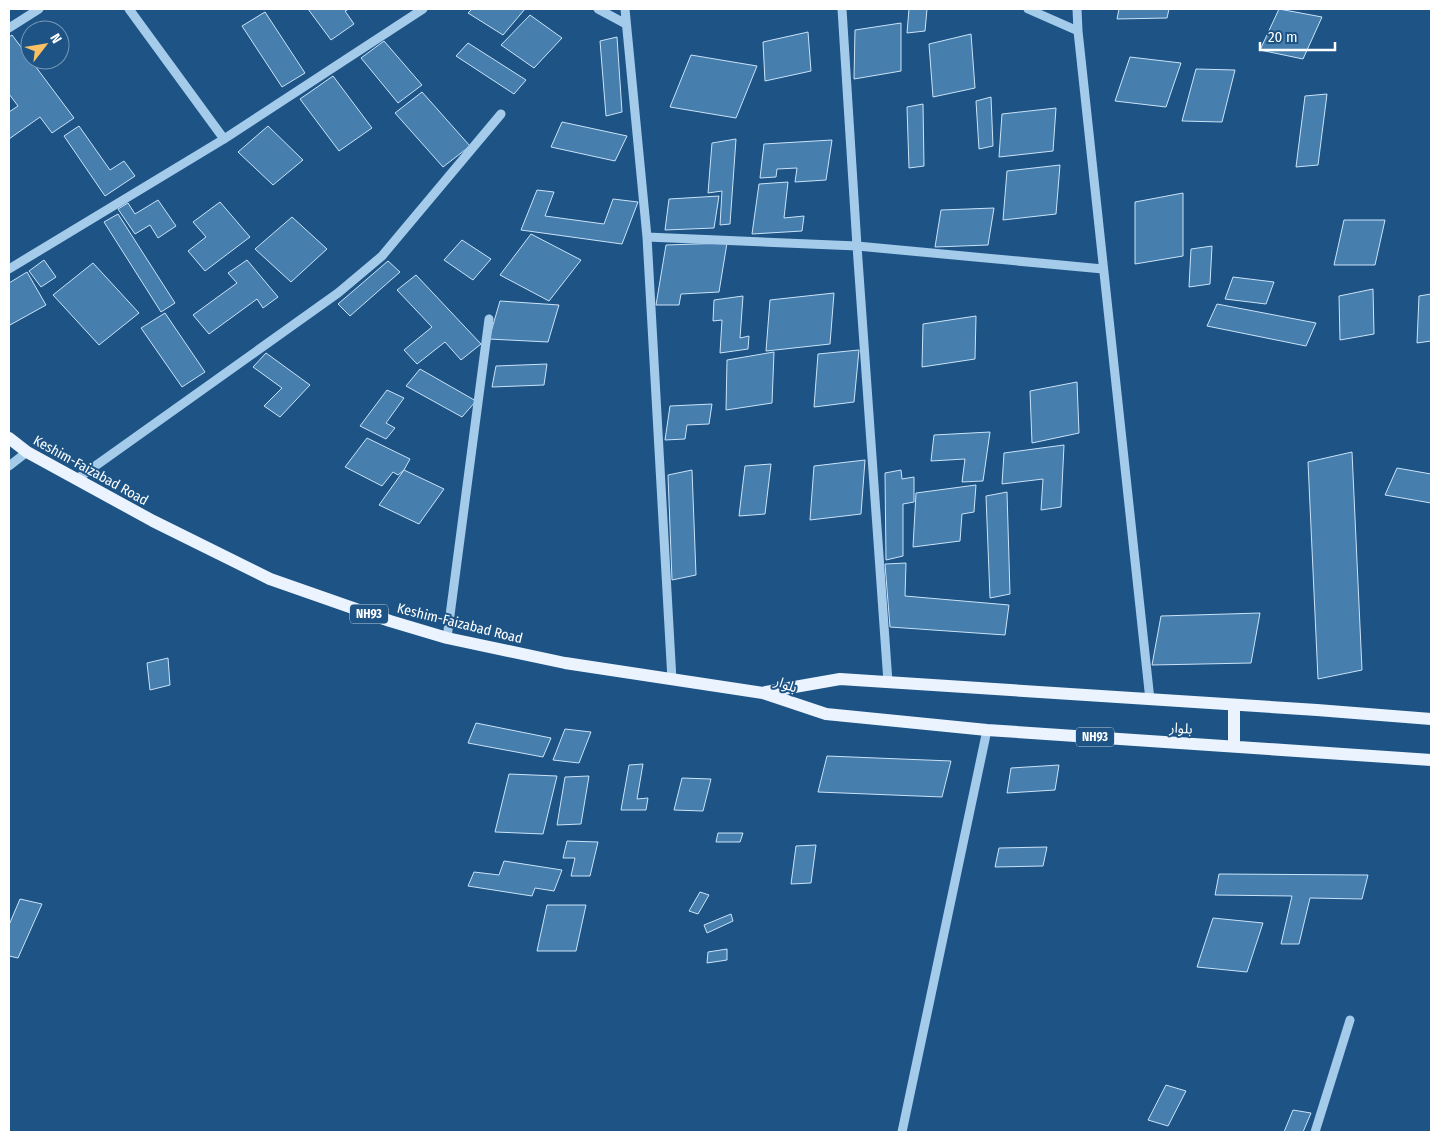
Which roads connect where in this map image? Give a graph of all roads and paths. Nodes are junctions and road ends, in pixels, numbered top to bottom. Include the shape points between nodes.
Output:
1 (39, 9) edge
2 (130, 9) edge
3 (422, 9) edge
4 (598, 9) edge
5 (624, 9) edge
6 (842, 9) edge
7 (1028, 9) edge
8 (1077, 9) edge
9 (626, 24) junction
10 (9, 28) edge
11 (1078, 30) junction
12 (501, 114) dead end
13 (224, 139) junction
14 (647, 237) junction
15 (857, 246) junction
16 (9, 269) edge
17 (1104, 269) junction
18 (489, 319) dead end
19 (9, 438) edge
20 (27, 452) junction
21 (9, 466) edge
22 (77, 479) junction
23 (447, 638) junction
24 (672, 680) junction
25 (888, 682) junction
26 (763, 693) junction
27 (1150, 700) junction
28 (1234, 705) junction
29 (1431, 719) edge
30 (987, 730) junction
31 (1234, 746) junction
32 (1431, 760) edge
33 (1350, 1020) dead end
34 (902, 1132) edge
35 (1315, 1132) edge

1 - 10 street
2 - 13 street
3 - 13 street
4 - 9 street
5 - 9 street
6 - 15 street
7 - 11 street
8 - 11 street
9 - 14 street
11 - 17 street
12 - 22 street via 382,256 330,298
13 - 16 street
14 - 15 street
14 - 24 street
15 - 17 street
15 - 25 street
17 - 27 street
18 - 23 street
19 - 20 main road, Keshim-Faizabad Road / NH93
20 - 21 street
20 - 22 main road, Keshim-Faizabad Road / NH93
22 - 23 main road, Keshim-Faizabad Road / NH93 via 153,522 270,579 390,622
23 - 24 main road, Keshim-Faizabad Road / NH93 via 565,663
24 - 26 main road, Keshim-Faizabad Road / NH93
25 - 26 main road, بلوار / NH93 via 840,679
25 - 27 main road, بلوار / NH93
26 - 30 main road, بلوار / NH93 via 826,714
27 - 28 main road, بلوار / NH93
28 - 29 main road, بلوار / NH93
28 - 31 main road
30 - 31 main road, بلوار / NH93
30 - 34 street
31 - 32 main road, بلوار / NH93
33 - 35 street

